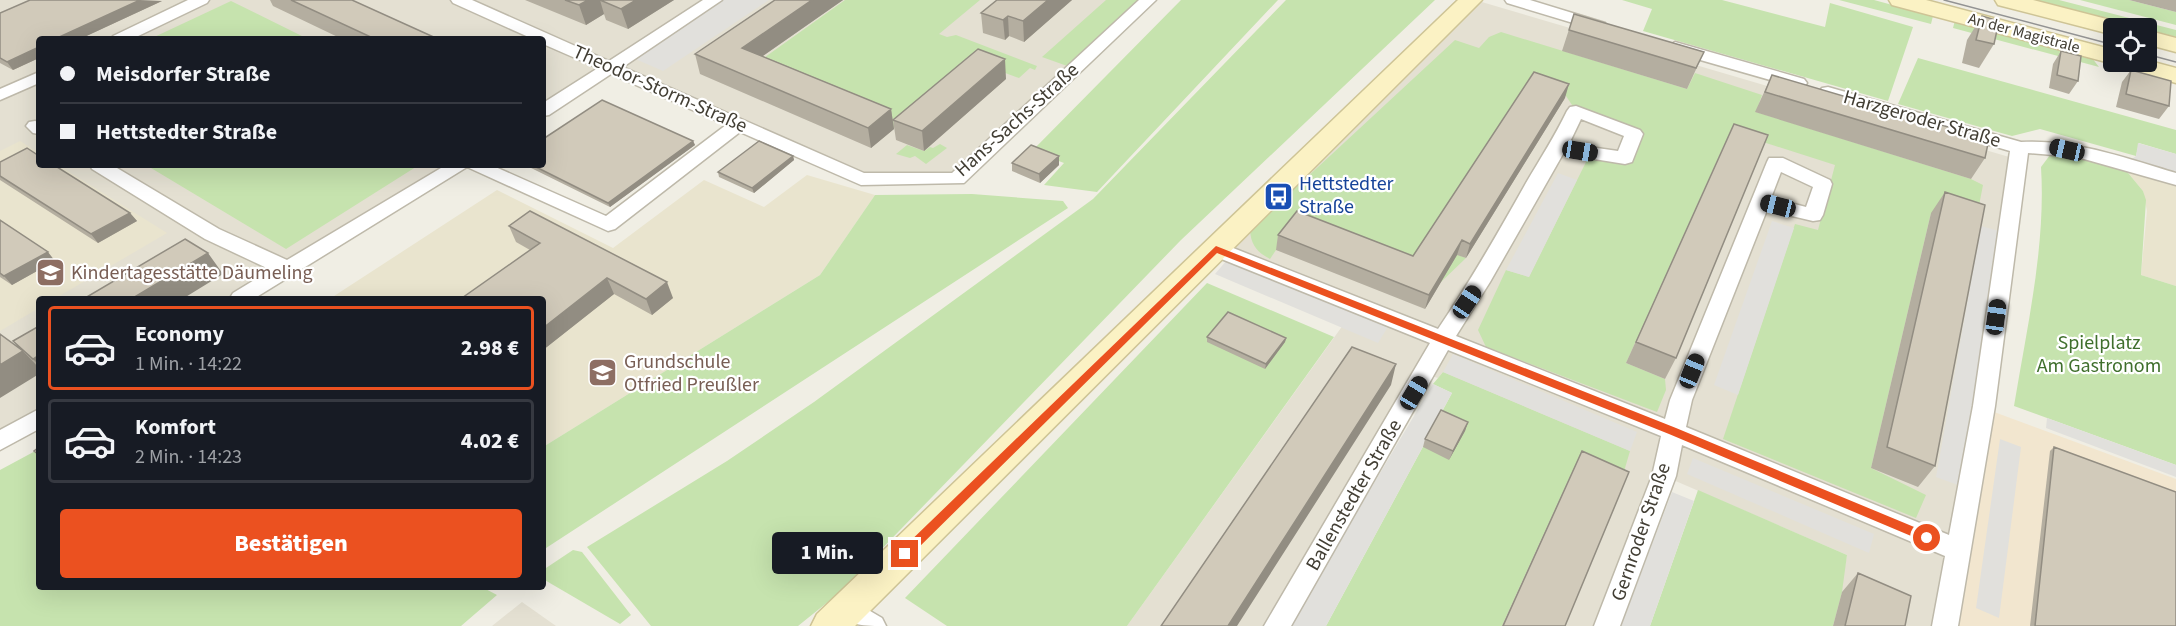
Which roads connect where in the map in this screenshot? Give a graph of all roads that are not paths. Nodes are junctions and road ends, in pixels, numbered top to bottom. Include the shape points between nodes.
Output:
1 (201, 0) edge
2 (459, 0) edge
3 (714, 0) edge
4 (1148, 0) edge
5 (1471, 0) edge
6 (1514, 0) edge
7 (1900, 0) edge
8 (2006, 0) edge
9 (2103, 25) edge
10 (1621, 32) edge
11 (125, 36) edge
12 (542, 36) edge
13 (546, 38) edge
14 (2157, 40) edge
15 (1663, 44) edge
16 (2176, 45) edge
17 (2103, 54) edge
18 (611, 66) junction
19 (2157, 70) edge
20 (2176, 76) edge
21 (36, 78) edge
22 (0, 95) edge
23 (546, 109) edge
24 (739, 124) junction
25 (1558, 148) dead end
26 (2020, 148) junction
27 (104, 168) edge
28 (454, 168) edge
29 (482, 168) edge
30 (861, 179) joint
31 (2176, 179) edge
32 (1760, 202) dead end
33 (1216, 249) junction
34 (288, 269) junction
35 (243, 296) edge
36 (1442, 340) junction
37 (36, 420) edge
38 (1672, 431) junction
39 (0, 441) edge
40 (1958, 550) junction
41 (850, 621) edge
42 (1277, 626) edge
43 (1607, 626) edge
44 (1945, 626) edge

1 - 11 street
2 - 12 street, Theodor-Storm-Straße
3 - 18 street
4 - 30 street, Hans-Sachs-Straße via 957,179
5 - 33 street
6 - 10 street
7 - 17 street, An der Magistrale
8 - 9 street, An der Magistrale
13 - 18 street, Theodor-Storm-Straße
14 - 16 street
15 - 26 street, Harzgeroder Straße
18 - 23 street
18 - 24 street, Theodor-Storm-Straße
19 - 20 street
21 - 22 street
24 - 29 street via 608,224
24 - 30 street, Theodor-Storm-Straße
25 - 36 street, Ballenstedter Straße
26 - 31 street, Harzgeroder Straße via 2049,146
26 - 40 street, Harzgeroder Straße via 1984,406
27 - 34 street via 212,234
28 - 34 street
32 - 38 street, Gernroder Straße
33 - 36 street
33 - 41 street
34 - 35 street
36 - 38 street
36 - 42 street, Ballenstedter Straße
37 - 39 street
38 - 40 street
38 - 43 street, Gernroder Straße via 1664,476
40 - 44 street, Harzgeroder Straße

